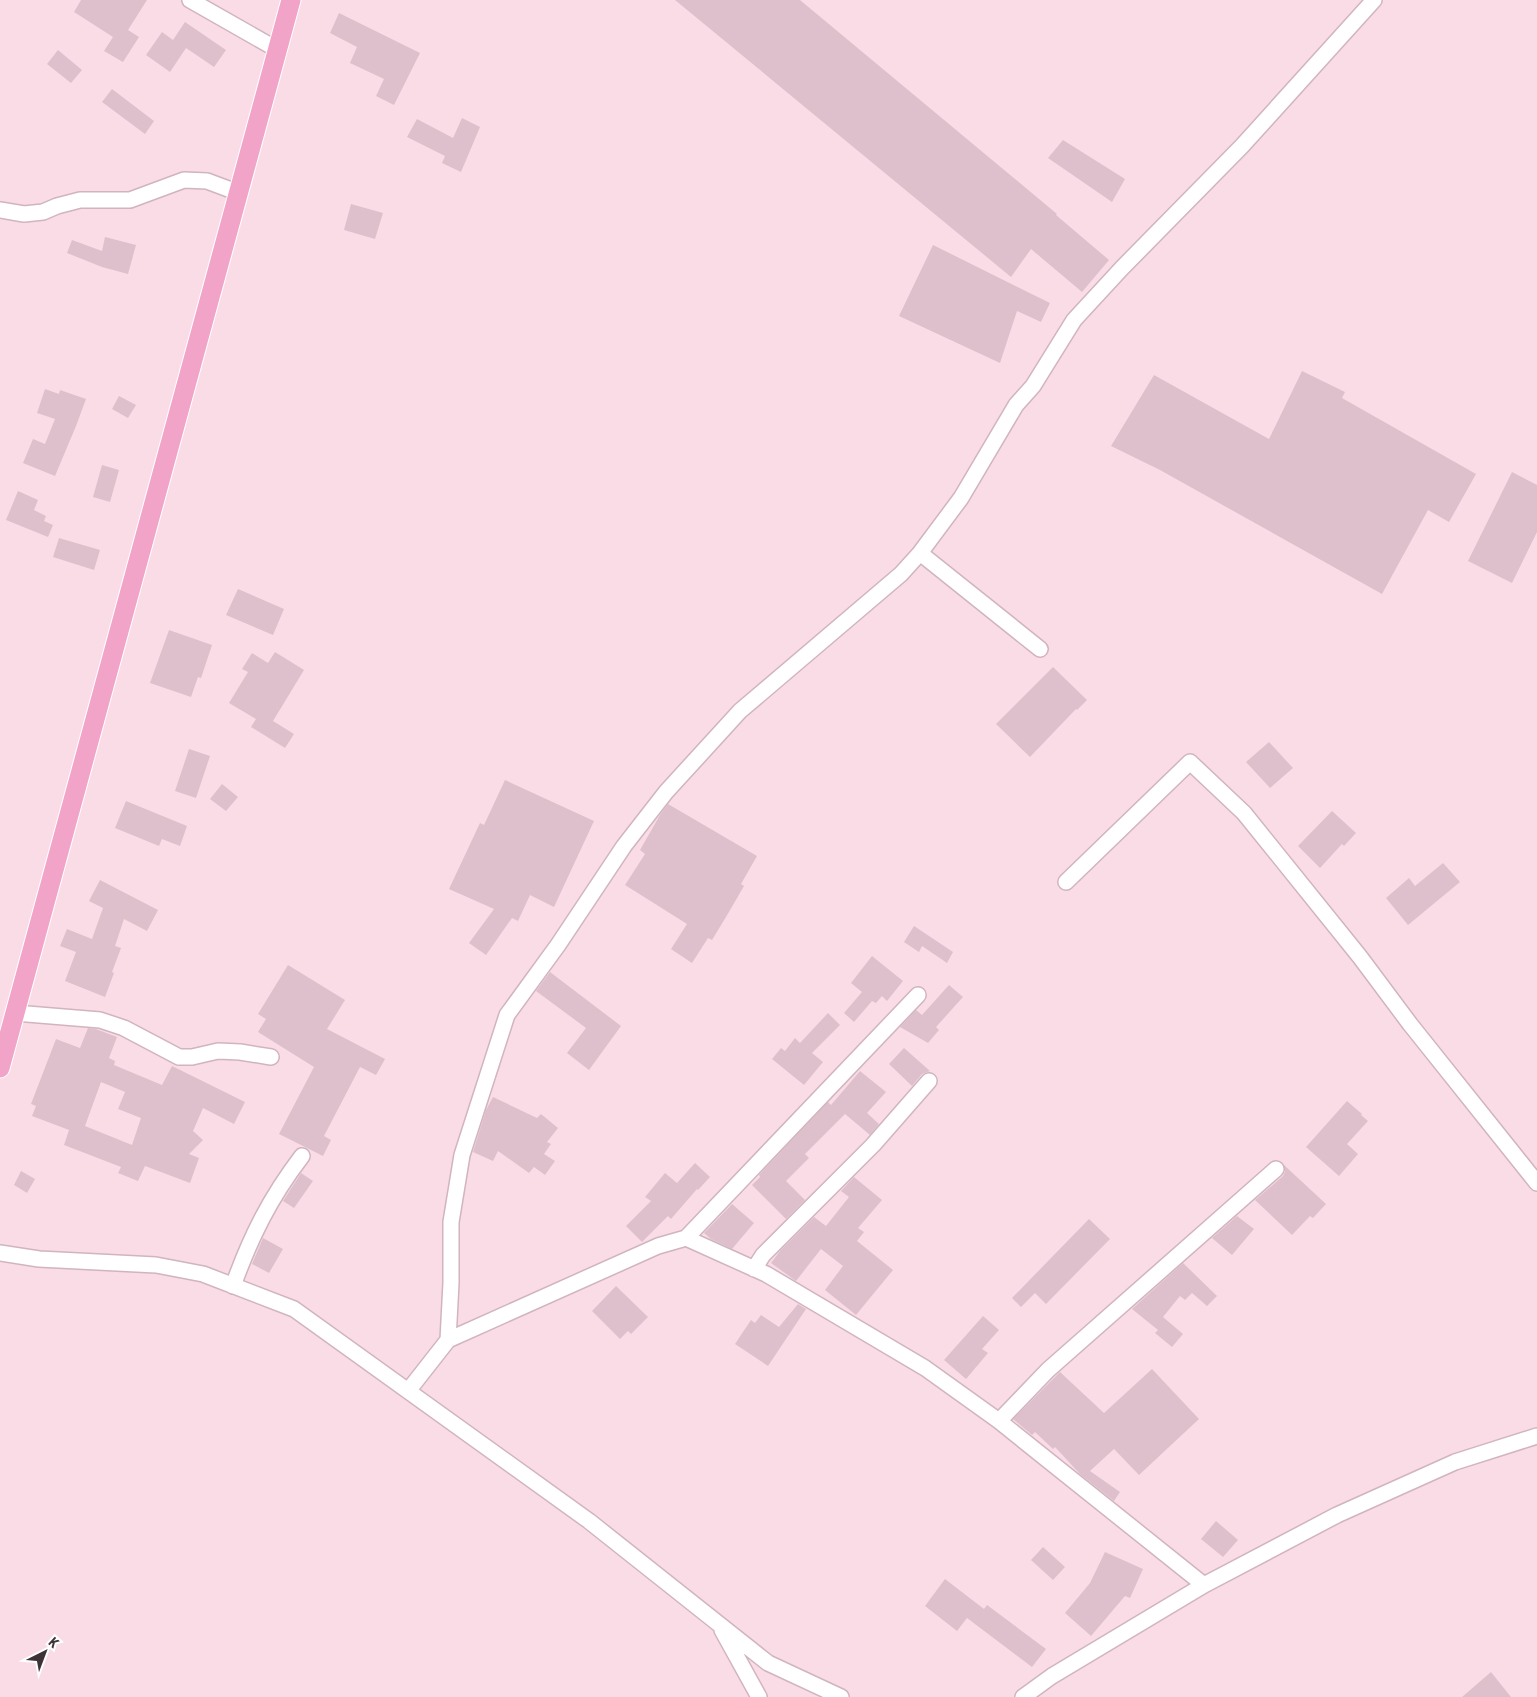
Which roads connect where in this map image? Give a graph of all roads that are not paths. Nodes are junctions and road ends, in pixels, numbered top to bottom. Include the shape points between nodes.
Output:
1 (190, 0) edge
2 (291, 0) edge
3 (1374, 0) edge
4 (278, 50) junction
5 (239, 193) junction
6 (0, 210) edge
7 (920, 553) junction
8 (1040, 649) dead end
9 (1066, 882) dead end
10 (918, 995) dead end
11 (15, 1013) junction
12 (271, 1058) dead end
13 (0, 1068) edge
14 (929, 1081) dead end
15 (302, 1156) dead end
16 (1276, 1169) dead end
17 (1537, 1183) edge
18 (686, 1238) junction
19 (0, 1253) edge
20 (754, 1269) junction
21 (233, 1286) junction
22 (448, 1340) junction
23 (408, 1391) junction
24 (999, 1421) junction
25 (1537, 1436) edge
26 (1204, 1585) junction
27 (718, 1624) junction
28 (759, 1697) edge
29 (841, 1697) edge
30 (1022, 1697) edge

1 - 4 street
2 - 4 main road
3 - 7 street via 1242,146 1074,320 1033,386 1016,405 961,498
4 - 5 main road
5 - 6 street via 207,181 184,180 130,200 80,200 43,212 24,214
5 - 11 main road
7 - 8 street
7 - 22 street via 901,574 740,711 666,792 624,846 507,1015 462,1155 451,1222
9 - 17 street via 1190,762 1244,813
10 - 18 street
11 - 12 street via 100,1020 124,1028 179,1057 218,1051
11 - 13 main road
14 - 20 street via 873,1145 763,1255
15 - 21 street via 258,1224
16 - 24 street via 1048,1370
18 - 20 street
18 - 22 street via 658,1246
19 - 21 street via 39,1260 156,1265 203,1274
20 - 24 street via 925,1368
21 - 23 street via 294,1309
22 - 23 street
23 - 27 street via 589,1521
24 - 26 street
25 - 26 street via 1455,1462 1373,1498
26 - 30 street
27 - 28 street
27 - 29 street via 768,1663

